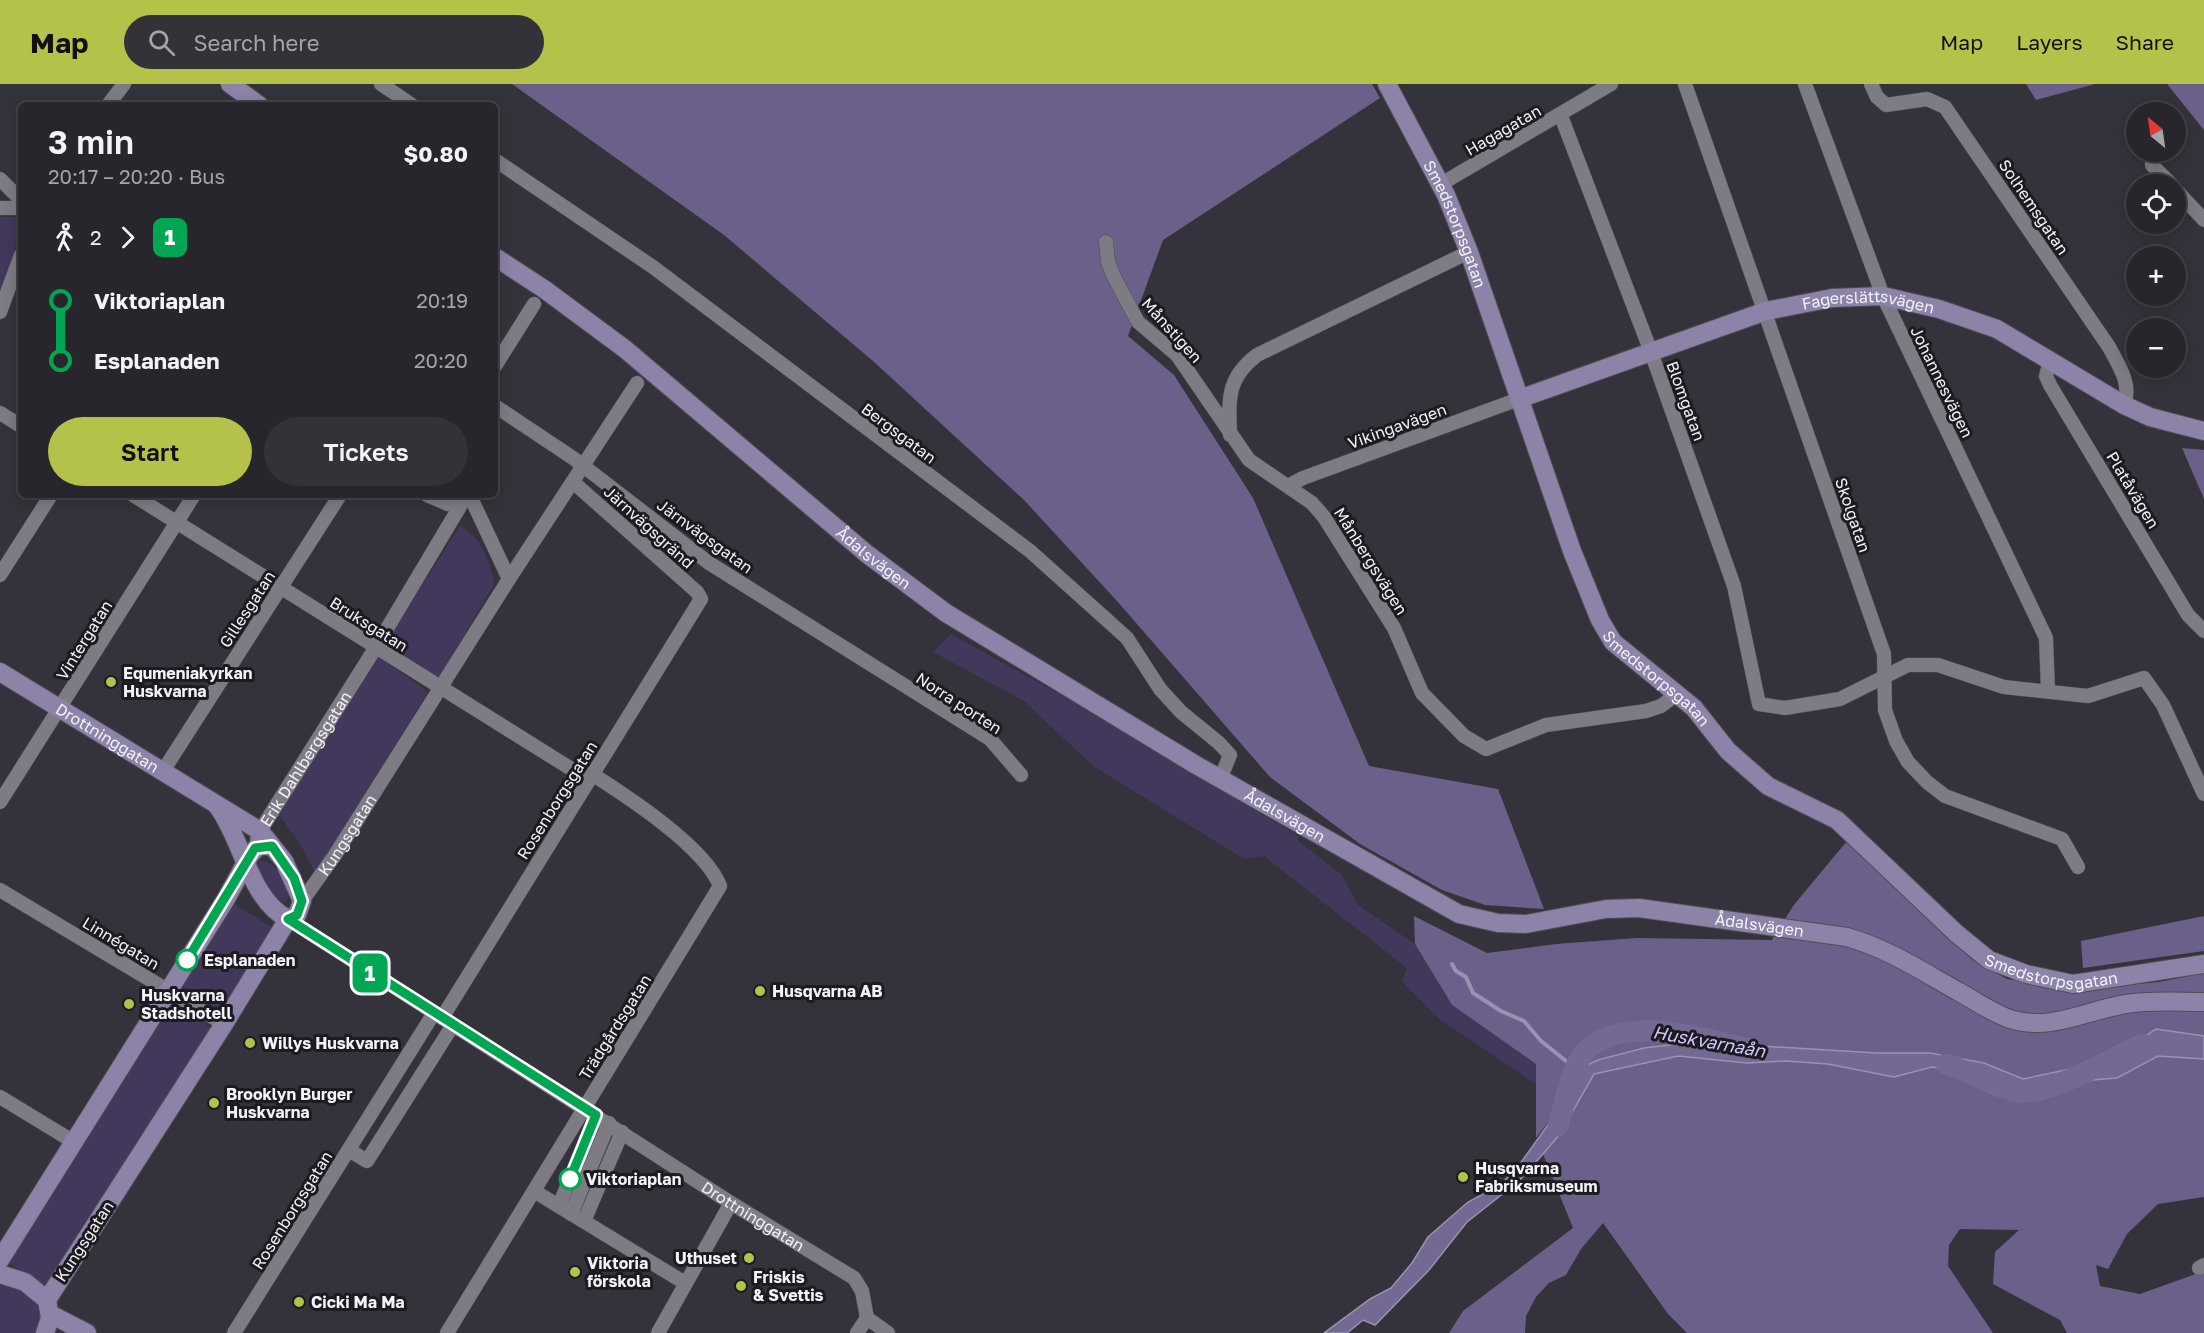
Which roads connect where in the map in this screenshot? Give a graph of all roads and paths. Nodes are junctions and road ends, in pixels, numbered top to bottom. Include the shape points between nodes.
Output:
1 (124, 84) edge
2 (381, 84) edge
3 (1387, 84) edge
4 (1611, 84) edge
5 (1685, 84) edge
6 (1805, 84) edge
7 (1870, 84) edge
8 (237, 89) edge
9 (110, 102) edge
10 (255, 102) edge
11 (408, 102) edge
12 (1561, 116) junction
13 (498, 162) edge
14 (2152, 162) edge
15 (2161, 174) edge
16 (0, 179) edge
17 (1441, 184) junction
18 (18, 197) edge
19 (2186, 201) edge
20 (0, 208) edge
21 (18, 208) edge
22 (2204, 220) edge
23 (1106, 242) dead end
24 (1469, 252) junction
25 (498, 259) edge
26 (18, 263) edge
27 (1883, 296) junction
28 (534, 304) dead end
29 (1766, 311) junction
30 (0, 312) edge
31 (1651, 351) junction
32 (498, 361) edge
33 (2050, 361) junction
34 (637, 383) dead end
35 (1519, 399) junction
36 (2124, 405) junction
37 (498, 408) edge
38 (0, 413) edge
39 (18, 424) edge
40 (2204, 431) edge
41 (1230, 435) junction
42 (584, 467) junction
43 (573, 482) junction
44 (1288, 486) junction
45 (49, 498) edge
46 (138, 498) edge
47 (192, 498) edge
48 (338, 498) edge
49 (434, 498) edge
50 (467, 499) edge
51 (176, 523) junction
52 (0, 575) edge
53 (509, 579) junction
54 (281, 588) junction
55 (701, 599) joint
56 (2204, 631) edge
57 (376, 647) junction
58 (0, 672) edge
59 (1883, 680) junction
60 (901, 685) joint
61 (441, 687) junction
62 (2048, 691) junction
63 (1678, 693) junction
64 (60, 709) junction
65 (163, 771) junction
66 (1022, 775) dead end
67 (590, 777) junction
68 (1221, 777) junction
69 (2204, 794) edge
70 (0, 802) edge
71 (215, 803) junction
72 (259, 846) junction
73 (2078, 867) dead end
74 (0, 890) edge
75 (297, 909) junction
76 (2204, 964) edge
77 (167, 990) junction
78 (2204, 1002) edge
79 (443, 1019) junction
80 (224, 1024) junction
81 (0, 1097) edge
82 (375, 1108) junction
83 (590, 1111) junction
84 (393, 1120) junction
85 (609, 1123) junction
86 (622, 1132) junction
87 (74, 1142) junction
88 (349, 1150) junction
89 (534, 1191) junction
90 (731, 1203) junction
91 (559, 1206) junction
92 (571, 1214) junction
93 (584, 1221) junction
94 (0, 1260) edge
95 (0, 1274) edge
96 (685, 1283) junction
97 (48, 1307) junction
98 (867, 1318) junction
99 (45, 1333) edge
100 (87, 1333) edge
101 (234, 1333) edge
102 (447, 1333) edge
103 (658, 1333) edge
104 (857, 1333) edge
105 (888, 1333) edge

1 - 9 street
2 - 11 street
3 - 17 street, Smedstorpsgatan
4 - 12 street, Hagagatan
5 - 29 street, Skolgatan
6 - 27 street, Johannesvägen
7 - 36 street, Solhemsgatan via 1886,105 1927,99 1945,107 2109,347 2127,385
8 - 10 street
12 - 17 street, Hagagatan
12 - 31 street, Blomgatan
13 - 68 street, Bergsgatan via 653,267 1030,551 1127,638 1160,690 1180,712 1220,743 1230,755
14 - 15 street
16 - 18 street
17 - 24 street, Smedstorpsgatan
19 - 22 street
20 - 21 street
23 - 41 street, Månstigen via 1113,275 1138,322 1177,355
24 - 35 street, Smedstorpsgatan
24 - 41 street via 1257,355 1242,368 1231,387
25 - 68 street, Ådalsvägen via 625,349 867,554 946,613
26 - 30 street
27 - 29 street, Fagerslättsvägen via 1832,298
27 - 33 street, Fagerslättsvägen via 1939,309 1997,329
27 - 62 street, Johannesvägen via 2046,638
28 - 32 street
29 - 31 street, Fagerslättsvägen
29 - 59 street, Skolgatan via 1884,654
31 - 35 street, Fagerslättsvägen
31 - 59 street, Blomgatan via 1734,586 1759,704 1785,708 1840,699
33 - 36 street, Fagerslättsvägen
33 - 56 street, Platåvägen via 2046,376 2050,385 2188,615
34 - 42 street, Kungsgatan
35 - 44 street, Vikingavägen
35 - 63 street, Smedstorpsgatan via 1600,620 1613,642
36 - 40 street, Fagerslättsvägen via 2150,417
37 - 42 street, Järnvägsgatan
38 - 39 street
41 - 44 street, Månbergsvägen via 1249,460
42 - 43 street, Kungsgatan
42 - 60 street, Järnvägsgatan via 709,564
43 - 53 street, Kungsgatan
43 - 55 street, Järnvägsgränd via 646,544
44 - 63 street, Månbergsvägen via 1324,517 1394,628 1422,693 1464,736 1486,749 1546,724 1646,711
45 - 52 street
46 - 51 street, Bruksgatan
47 - 51 street, Vintergatan
48 - 54 street, Gillesgatan
49 - 50 street via 448,504
50 - 53 street
50 - 57 street, Erik Dahlbergsgatan
51 - 54 street, Bruksgatan
51 - 64 street, Vintergatan
53 - 61 street, Kungsgatan
54 - 57 street, Bruksgatan
54 - 65 street, Gillesgatan
55 - 67 street, Rosenborgsgatan
57 - 61 street, Bruksgatan
57 - 72 street, Erik Dahlbergsgatan
58 - 64 street, Drottninggatan
59 - 62 street via 1908,665 1938,665 2004,687
59 - 73 street, Skolgatan via 1885,711 1896,741 1908,762 1927,782 1945,796 2062,839
60 - 66 street, Norra porten via 990,739
61 - 67 street, Bruksgatan
61 - 75 street, Kungsgatan
62 - 69 street via 2088,696 2144,678 2163,705
63 - 76 street, Smedstorpsgatan via 1728,751 1768,786 1837,820 1989,960 2026,975 2073,984
64 - 65 street, Drottninggatan
64 - 70 street, Vintergatan
65 - 71 street, Drottninggatan
67 - 79 street, Rosenborgsgatan
67 - 83 street, Trädgårdsgatan via 626,796 701,856 720,886
68 - 78 street, Ådalsvägen via 1408,887 1476,919 1526,924 1606,909 1639,908 1847,937 1905,960 1991,1010 2031,1022 2075,1018 2129,1004
71 - 72 street, Drottninggatan
71 - 72 street, Drottninggatan via 233,830
72 - 75 street, Drottninggatan via 294,878
72 - 75 street, Drottninggatan via 249,874 259,890
72 - 77 street, Erik Dahlbergsgatan
74 - 77 street, Linnégatan
75 - 79 street, Drottninggatan via 304,930
75 - 80 street, Kungsgatan
77 - 80 street, Linnégatan
77 - 87 street, Erik Dahlbergsgatan
79 - 82 street, Rosenborgsgatan
79 - 83 street, Drottninggatan
79 - 84 street
80 - 97 street, Kungsgatan
81 - 87 street
82 - 84 street
82 - 88 street, Rosenborgsgatan
83 - 85 street, Drottninggatan
83 - 89 street, Trädgårdsgatan
83 - 91 street
84 - 88 street via 367,1161
85 - 86 street, Drottninggatan
85 - 92 street
86 - 90 street, Drottninggatan
86 - 93 street
87 - 94 street, Erik Dahlbergsgatan
88 - 101 street, Rosenborgsgatan
89 - 91 street
89 - 102 street, Trädgårdsgatan
90 - 96 street
90 - 98 street, Drottninggatan via 854,1278 862,1292
91 - 92 street
92 - 93 street
93 - 96 street
95 - 97 street via 25,1282
96 - 103 street
97 - 99 street
97 - 100 street
98 - 104 street
98 - 105 street

